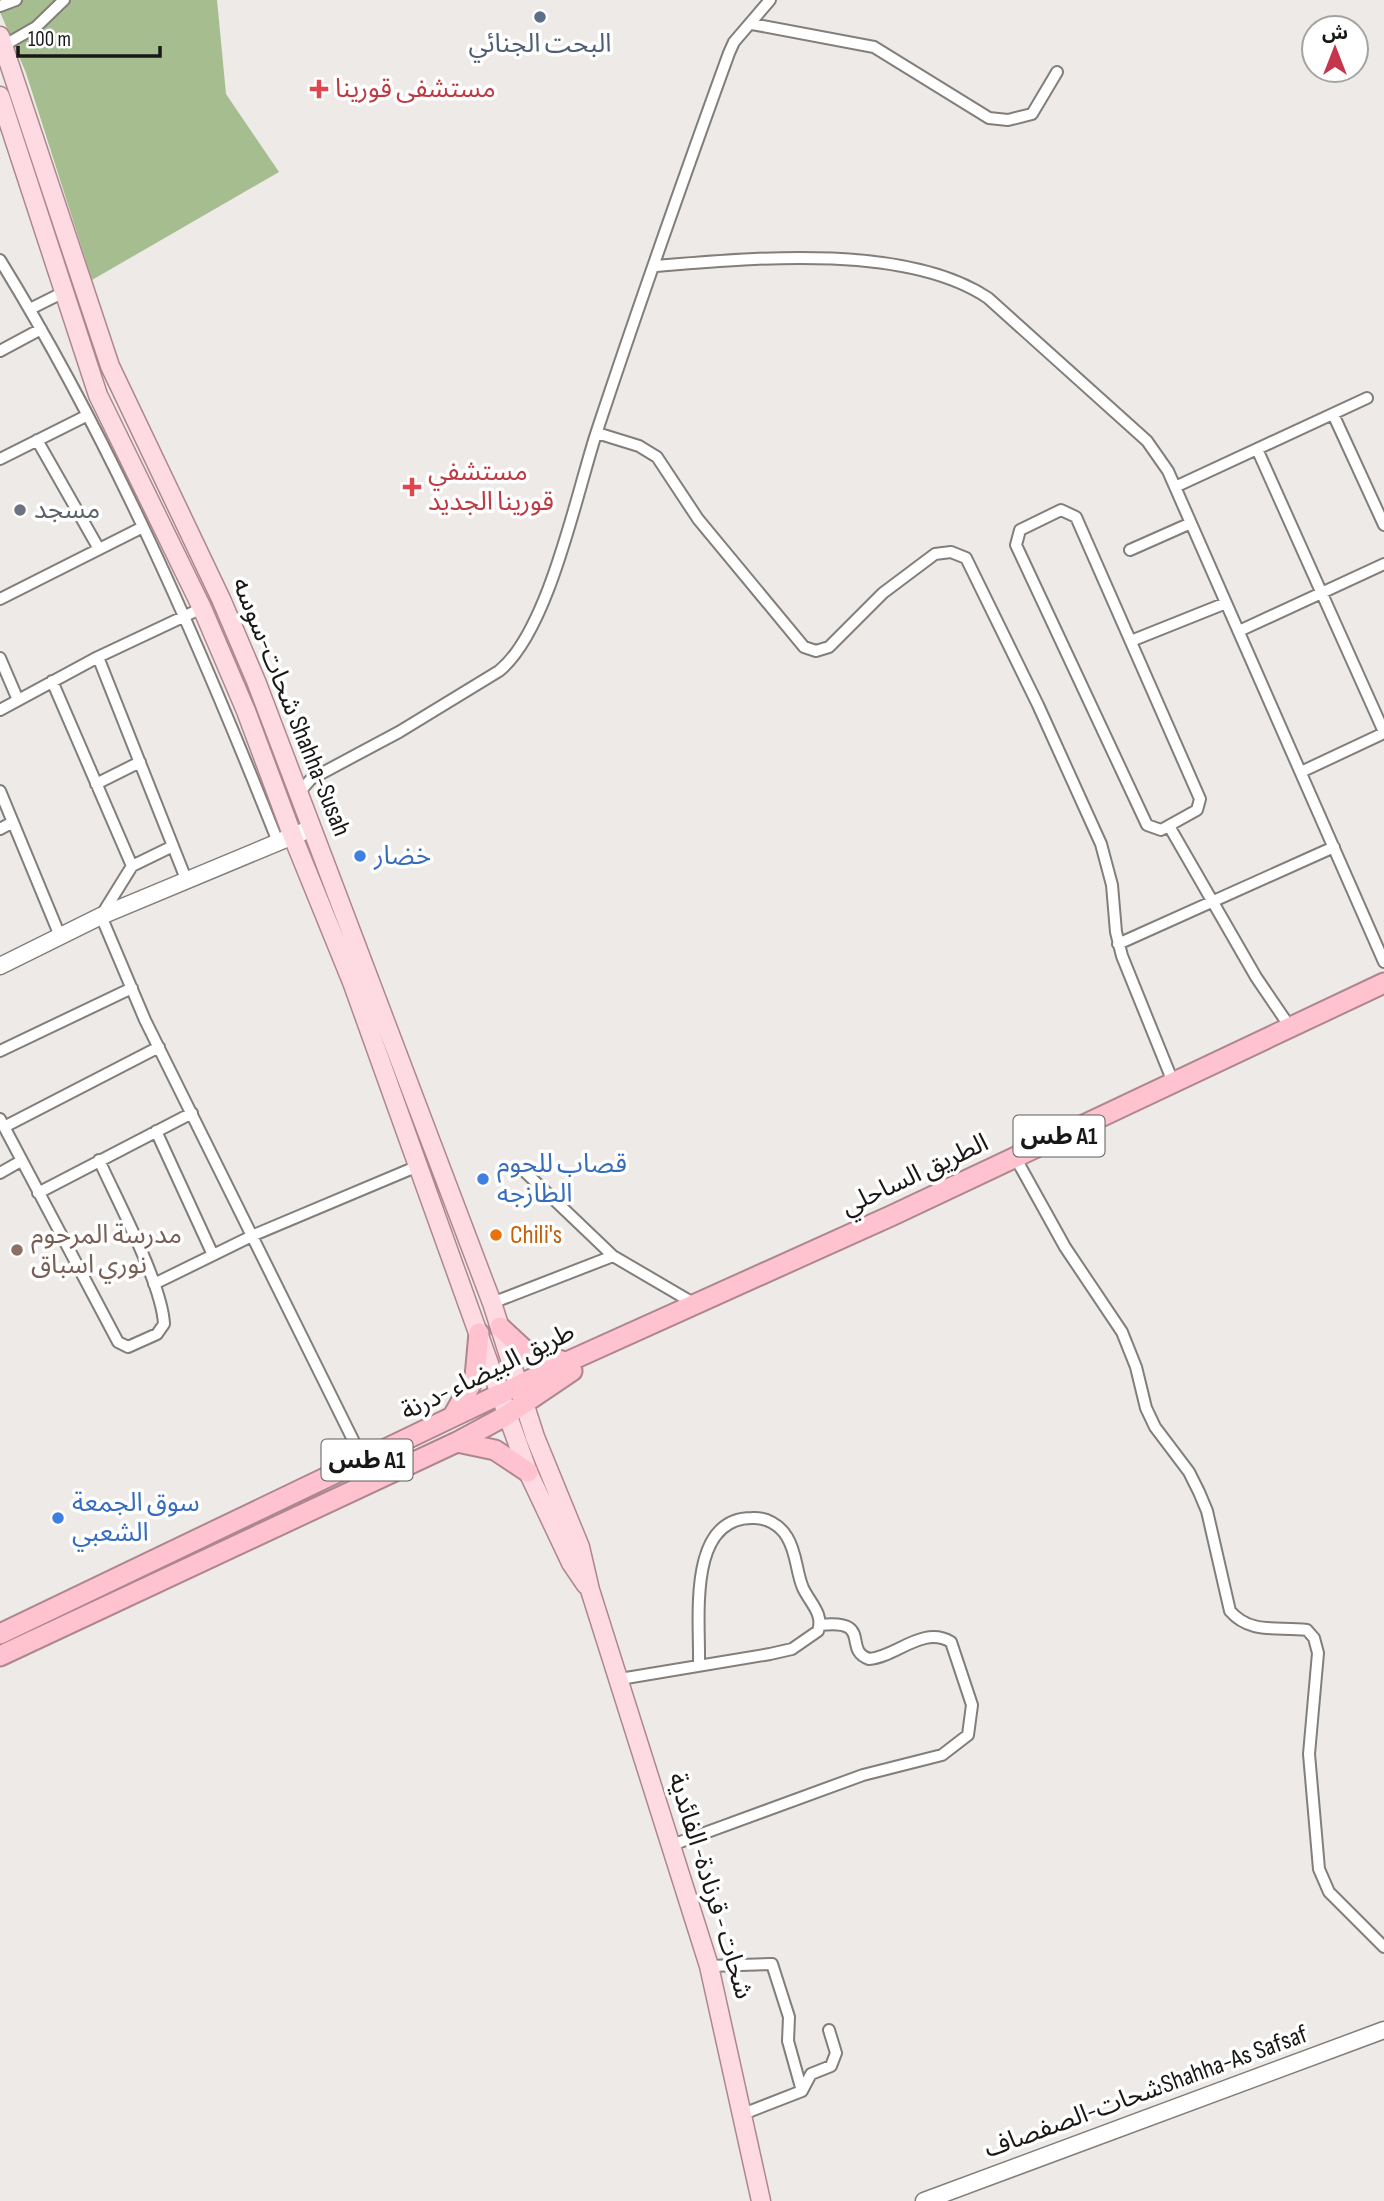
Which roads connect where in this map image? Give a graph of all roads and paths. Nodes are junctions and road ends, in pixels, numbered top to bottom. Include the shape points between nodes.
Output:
1 (16, 0) edge
2 (64, 0) edge
3 (770, 0) edge
4 (0, 6) edge
5 (751, 24) junction
6 (4, 61) edge
7 (1057, 72) dead end
8 (0, 96) edge
9 (0, 260) edge
10 (656, 265) junction
11 (64, 292) junction
12 (30, 309) junction
13 (41, 329) junction
14 (0, 351) edge
15 (1367, 398) dead end
16 (1333, 414) junction
17 (86, 416) junction
18 (597, 433) junction
19 (37, 440) junction
20 (1257, 449) junction
21 (0, 459) edge
22 (1175, 487) junction
23 (1191, 523) junction
24 (1384, 525) edge
25 (141, 528) junction
26 (99, 549) junction
27 (1130, 550) dead end
28 (1384, 564) edge
29 (1320, 594) junction
30 (0, 599) edge
31 (1226, 603) junction
32 (202, 608) junction
33 (182, 617) junction
34 (1239, 631) junction
35 (1131, 642) junction
36 (98, 657) junction
37 (0, 658) edge
38 (52, 681) junction
39 (18, 700) junction
40 (0, 710) edge
41 (1384, 732) edge
42 (140, 762) junction
43 (1301, 772) junction
44 (96, 783) junction
45 (0, 791) edge
46 (290, 798) junction
47 (13, 822) junction
48 (1169, 826) junction
49 (312, 828) junction
50 (0, 829) edge
51 (285, 839) junction
52 (173, 846) junction
53 (1334, 847) junction
54 (132, 866) junction
55 (186, 879) junction
56 (1212, 901) junction
57 (101, 916) junction
58 (60, 936) junction
59 (1118, 944) junction
60 (1384, 962) edge
61 (0, 966) edge
62 (1384, 984) edge
63 (132, 988) junction
64 (1290, 1027) junction
65 (159, 1047) junction
66 (0, 1051) edge
67 (1173, 1082) junction
68 (192, 1112) junction
69 (2, 1123) edge
70 (156, 1131) junction
71 (1015, 1157) junction
72 (99, 1160) junction
73 (21, 1161) junction
74 (418, 1167) junction
75 (522, 1169) dead end
76 (0, 1173) edge
77 (38, 1193) junction
78 (254, 1235) junction
79 (213, 1255) junction
80 (613, 1256) junction
81 (154, 1284) junction
82 (734, 1288) junction
83 (492, 1303) junction
84 (695, 1304) junction
85 (500, 1327) junction
86 (479, 1333) junction
87 (567, 1362) junction
88 (500, 1394) junction
89 (521, 1394) junction
90 (507, 1415) junction
91 (453, 1416) junction
92 (457, 1442) junction
93 (364, 1462) junction
94 (528, 1472) junction
95 (590, 1590) junction
96 (820, 1625) junction
97 (0, 1634) edge
98 (0, 1656) edge
99 (699, 1664) junction
100 (620, 1679) junction
101 (672, 1845) junction
102 (1384, 1947) edge
103 (709, 1966) junction
104 (829, 2030) dead end
105 (1384, 2030) edge
106 (802, 2091) junction
107 (743, 2115) junction
108 (761, 2201) edge
109 (924, 2201) edge

1 - 4 street
2 - 6 street
3 - 5 street
5 - 7 street via 874,47 989,118 1008,120 1032,114
5 - 10 street via 729,53
6 - 46 main road, شحات-سوسه Shahha-Susah via 110,366 241,643
8 - 11 main road, شحات-سوسه Shahha-Susah
9 - 12 street
10 - 18 street
10 - 22 street via 751,258 853,259 958,281 988,298 1147,441
11 - 12 street
11 - 32 main road, شحات-سوسه Shahha-Susah via 108,416
12 - 13 street
13 - 14 street
13 - 17 street
15 - 16 street
16 - 20 street
16 - 24 street
17 - 19 street
17 - 25 street
18 - 46 street via 545,597 520,652 499,671 399,732 311,779
18 - 59 street via 639,446 656,457 704,527 812,650 829,647 883,593 935,554 951,551 965,558 1101,844 1112,886
19 - 21 street
19 - 26 street
20 - 22 street
20 - 29 street
22 - 23 street
23 - 27 street
23 - 31 street
25 - 26 street
25 - 33 street
26 - 30 street
28 - 29 street
29 - 34 street
29 - 41 street
31 - 34 street
31 - 35 street
32 - 33 street
32 - 46 main road, شحات-سوسه Shahha-Susah
33 - 36 street
33 - 51 street
34 - 43 street
35 - 48 street via 1200,799 1197,810
35 - 48 street via 1073,514 1057,511 1020,530 1016,545 1147,825 1157,831
36 - 38 street
36 - 42 street
37 - 39 street
38 - 39 street
38 - 44 street
39 - 40 street
41 - 43 street
42 - 44 street
42 - 52 street
43 - 53 street
44 - 54 street
45 - 47 street
46 - 49 main road, شحات-سوسه Shahha-Susah
46 - 51 main road, شحات-سوسه Shahha-Susah
47 - 50 street
47 - 58 street
48 - 56 street
49 - 51 main road
49 - 83 main road, شحات-سوسه Shahha-Susah
51 - 55 main road
51 - 74 main road, شحات-سوسه Shahha-Susah via 352,982
52 - 54 street
52 - 55 street
53 - 56 street
53 - 60 street
54 - 57 street
55 - 57 main road
56 - 59 street
56 - 64 street
57 - 58 main road
57 - 63 street
58 - 61 main road
59 - 67 street
62 - 64 highway, الطريق الساحلي / طس A1
63 - 65 street
63 - 66 street
64 - 67 highway, الطريق الساحلي / طس A1
65 - 68 street
65 - 69 street
67 - 71 highway, الطريق الساحلي / طس A1
68 - 70 street
68 - 78 street
69 - 73 street
70 - 72 street
70 - 79 street
71 - 82 highway, الطريق الساحلي / طس A1
71 - 102 street via 1065,1248 1122,1332 1155,1427 1199,1492 1230,1611 1240,1622 1254,1627 1307,1630 1314,1638 1318,1653 1309,1774 1319,1869 1329,1892
72 - 77 street
72 - 81 street
73 - 76 street
73 - 77 street
74 - 78 street
74 - 86 main road, شحات-سوسه Shahha-Susah
75 - 80 street
77 - 81 street via 122,1345 134,1346 164,1324
78 - 79 street
78 - 93 street
79 - 81 street
80 - 83 street
80 - 84 street
82 - 84 highway, طريق البيضاء -درنة / طس A1
82 - 89 highway via 700,1310
83 - 85 main road, شحات-سوسه Shahha-Susah
84 - 87 highway, طريق البيضاء -درنة / طس A1
85 - 87 highway via 528,1353
85 - 89 main road, شحات-سوسه Shahha-Susah
86 - 88 main road, شحات-سوسه Shahha-Susah
86 - 91 highway via 475,1377
87 - 89 highway, طريق البيضاء -درنة / طس A1
88 - 89 highway, طريق البيضاء -درنة / طس A1
88 - 90 main road, شحات-سوسه Shahha-Susah
88 - 91 highway, طريق البيضاء -درنة / طس A1
89 - 90 highway, طريق البيضاء -درنة / طس A1
89 - 95 main road, شحات-سوسه Shahha-Susah via 580,1547
90 - 92 highway, طريق البيضاء -درنة / طس A1
90 - 94 main road, شحات-سوسه Shahha-Susah
91 - 93 highway, طريق البيضاء -درنة / طس A1
92 - 94 highway via 495,1450
92 - 98 highway, طريق البيضاء -درنة / طس A1
93 - 97 highway, طريق البيضاء -درنة / طس A1
94 - 95 main road, شحات-سوسه Shahha-Susah via 571,1563
95 - 100 main road, شحات - قرنادة- الفائدية
96 - 99 street via 811,1638 792,1649
96 - 99 street via 786,1534 766,1520 735,1518 716,1530 707,1545 700,1590
96 - 101 street via 849,1626 859,1651 870,1659 919,1640 936,1637 951,1642 972,1705 968,1735 942,1755 863,1775
99 - 100 street
100 - 101 main road, شحات - قرنادة- الفائدية
101 - 103 main road, شحات - قرنادة- الفائدية
103 - 106 street via 772,1964 789,2017 788,2042
103 - 107 main road, شحات - قرنادة- الفائدية
104 - 106 street via 836,2059 811,2074
105 - 109 main road, شحات-الصفصافShahha-As Safsaf
106 - 107 street
107 - 108 main road, شحات - قرنادة- الفائدية

